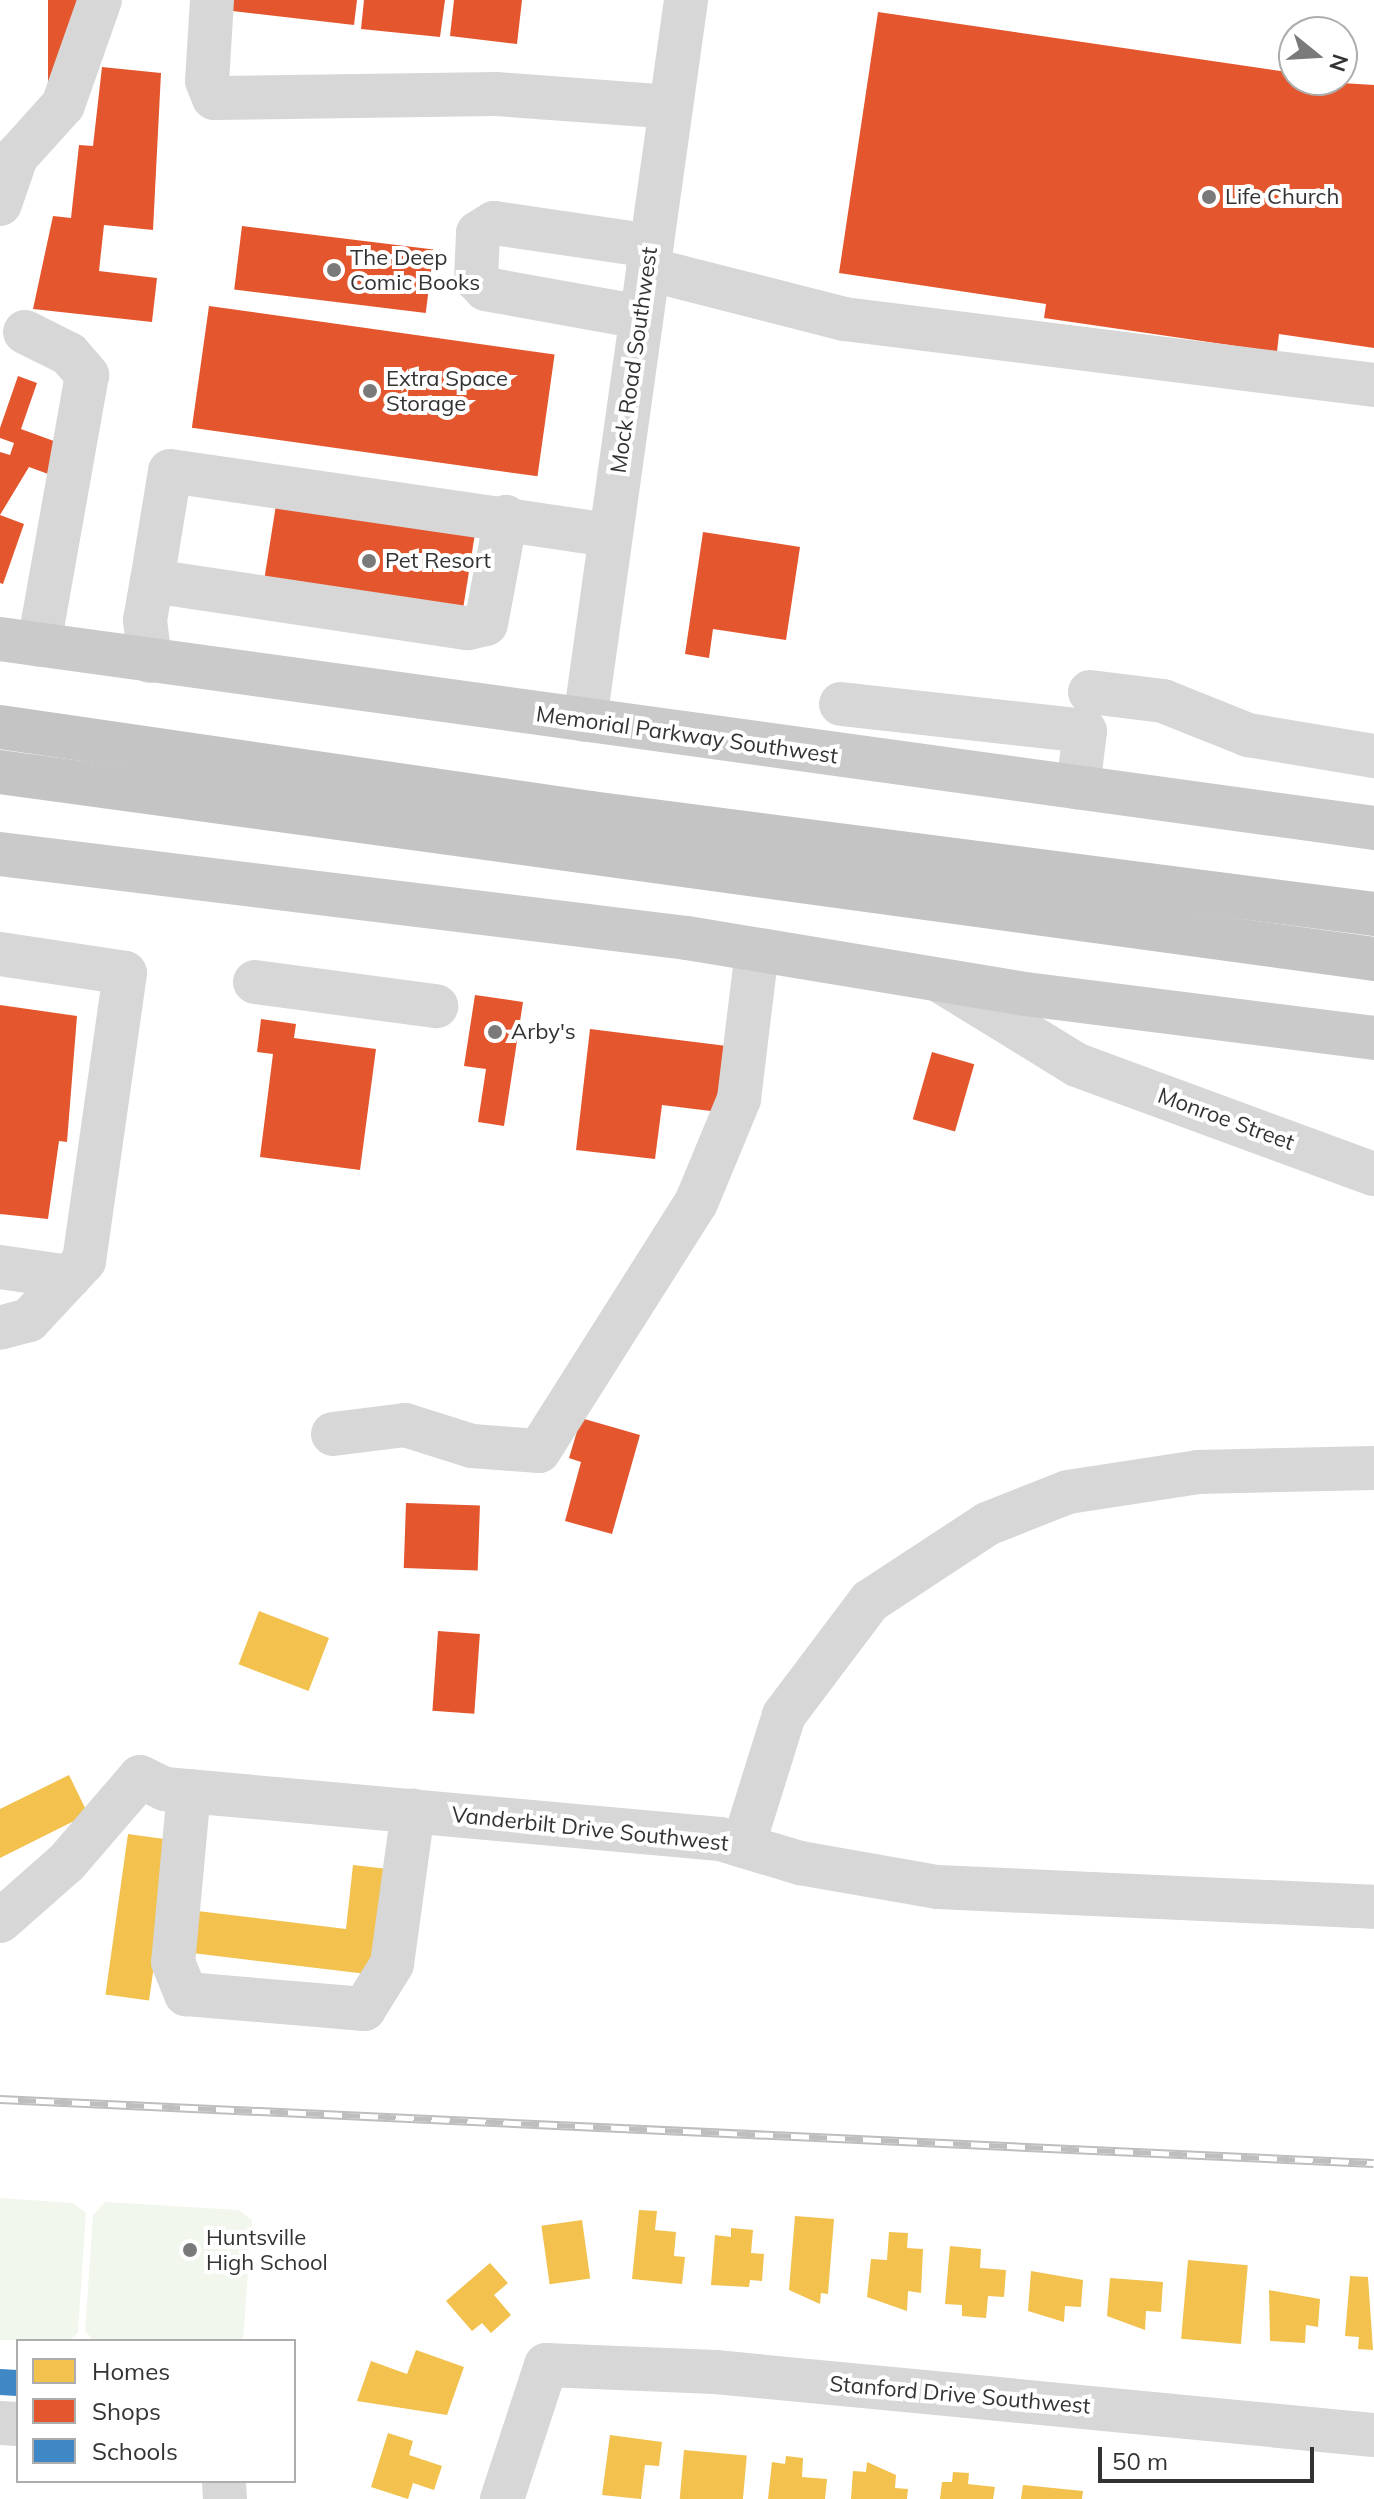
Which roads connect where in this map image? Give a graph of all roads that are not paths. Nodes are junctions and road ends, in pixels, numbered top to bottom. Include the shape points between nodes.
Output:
1 (100, 0) edge
2 (212, 0) edge
3 (686, 0) edge
4 (671, 107) junction
5 (0, 204) edge
6 (650, 258) junction
7 (641, 317) junction
8 (25, 332) dead end
9 (1374, 385) edge
10 (506, 517) junction
11 (608, 535) junction
12 (152, 581) junction
13 (20, 642) edge
14 (150, 661) junction
15 (1090, 692) dead end
16 (841, 704) dead end
17 (585, 720) junction
18 (0, 727) edge
19 (1374, 756) edge
20 (0, 772) edge
21 (1078, 788) junction
22 (1374, 828) edge
23 (0, 854) edge
24 (1374, 914) edge
25 (757, 950) junction
26 (0, 954) edge
27 (1374, 959) edge
28 (940, 981) junction
29 (255, 982) dead end
30 (1094, 1002) junction
31 (436, 1006) dead end
32 (1374, 1038) edge
33 (1077, 1065) junction
34 (1374, 1174) edge
35 (0, 1267) edge
36 (69, 1277) junction
37 (0, 1328) edge
38 (333, 1434) dead end
39 (1374, 1468) edge
40 (189, 1791) junction
41 (413, 1810) junction
42 (743, 1846) junction
43 (1374, 1907) edge
44 (0, 1921) edge
45 (1374, 2435) edge
46 (502, 2499) edge

1 - 5 street via 63,105 16,157
2 - 4 street via 207,81 214,98 496,94
3 - 4 street, Mock Road Southwest
4 - 6 street, Mock Road Southwest
6 - 7 street, Mock Road Southwest
6 - 7 street via 494,223 478,233 476,279 486,289
6 - 9 street via 844,319
7 - 11 street, Mock Road Southwest
8 - 13 street via 69,354 87,375
10 - 11 street
10 - 12 street via 494,608 486,624 468,628
10 - 12 street via 170,471
11 - 17 street, Mock Road Southwest
12 - 14 street via 145,620
13 - 14 main road, Memorial Parkway Southwest
14 - 17 main road, Memorial Parkway Southwest
15 - 19 street via 1163,701 1248,735
16 - 21 street via 1085,731
17 - 21 main road, Memorial Parkway Southwest
18 - 24 highway via 591,813
20 - 27 highway
21 - 22 main road, Memorial Parkway Southwest
23 - 25 main road
25 - 28 main road
25 - 38 street via 739,1099 696,1203 539,1451 472,1446 405,1425
26 - 36 street via 125,973 84,1261
28 - 30 main road
28 - 33 street, Monroe Street
29 - 31 street
30 - 32 main road
30 - 33 street via 1077,1029
33 - 34 street, Monroe Street
35 - 36 street
36 - 37 street via 29,1320
39 - 42 street via 1198,1472 1068,1492 987,1524 870,1601 841,1639 784,1715
40 - 41 street, Vanderbilt Drive Southwest
40 - 41 street via 173,1962 186,1994 364,2009 392,1964
40 - 44 street, Vanderbilt Drive Southwest via 140,1777 67,1862
41 - 42 street, Vanderbilt Drive Southwest
42 - 43 street, Vanderbilt Drive Southwest via 938,1887
45 - 46 street, Stanford Drive Southwest via 715,2372 546,2365

